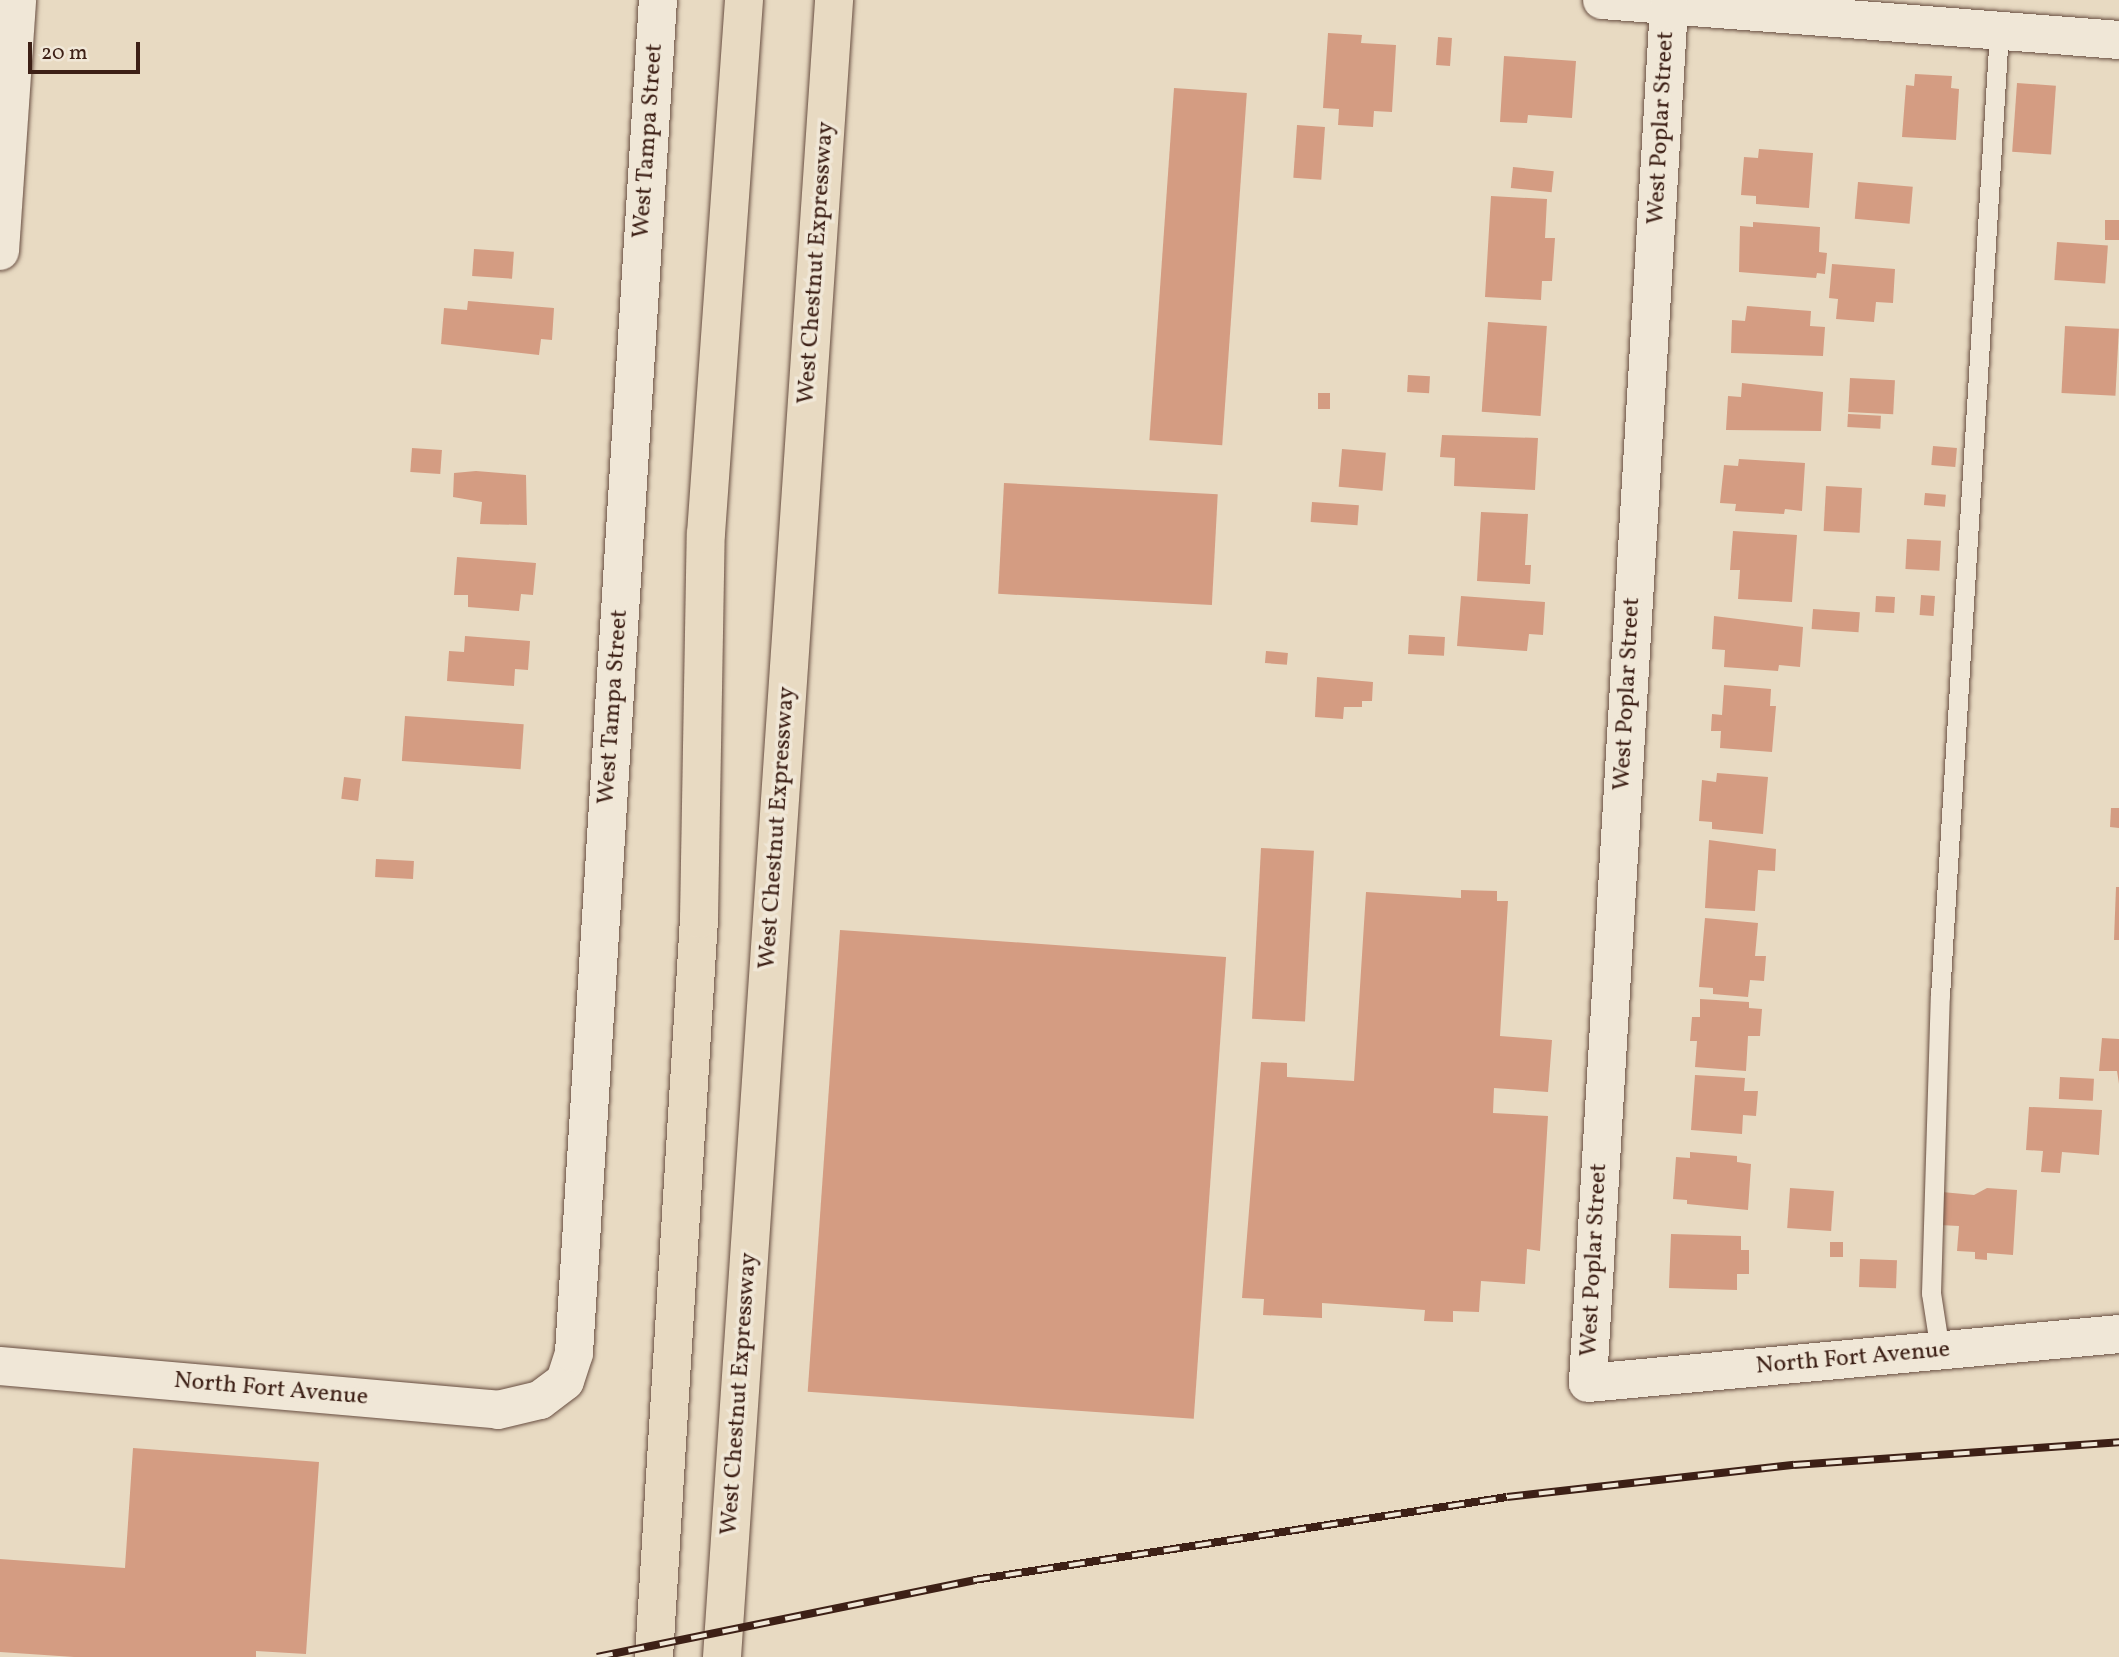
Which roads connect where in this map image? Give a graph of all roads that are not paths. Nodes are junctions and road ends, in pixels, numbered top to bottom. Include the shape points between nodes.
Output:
1 (17, 0) edge
2 (658, 0) edge
3 (744, 0) edge
4 (834, 0) edge
5 (1602, 0) edge
6 (1669, 6) junction
7 (1999, 31) junction
8 (2119, 40) edge
9 (0, 251) edge
10 (2119, 1335) edge
11 (1940, 1351) junction
12 (0, 1366) edge
13 (1587, 1383) joint
14 (540, 1400) joint
15 (654, 1657) edge
16 (722, 1657) edge

1 - 9 street
2 - 14 street, West Tampa Street via 574,1353 565,1381
3 - 15 main road via 706,534 699,919
4 - 16 main road, West Chestnut Expressway
5 - 6 street
6 - 7 street
6 - 13 street, West Poplar Street
7 - 8 street
7 - 11 lane via 1940,996 1931,1293
10 - 11 street, North Fort Avenue
11 - 13 street, North Fort Avenue
12 - 14 street, North Fort Avenue via 498,1410

